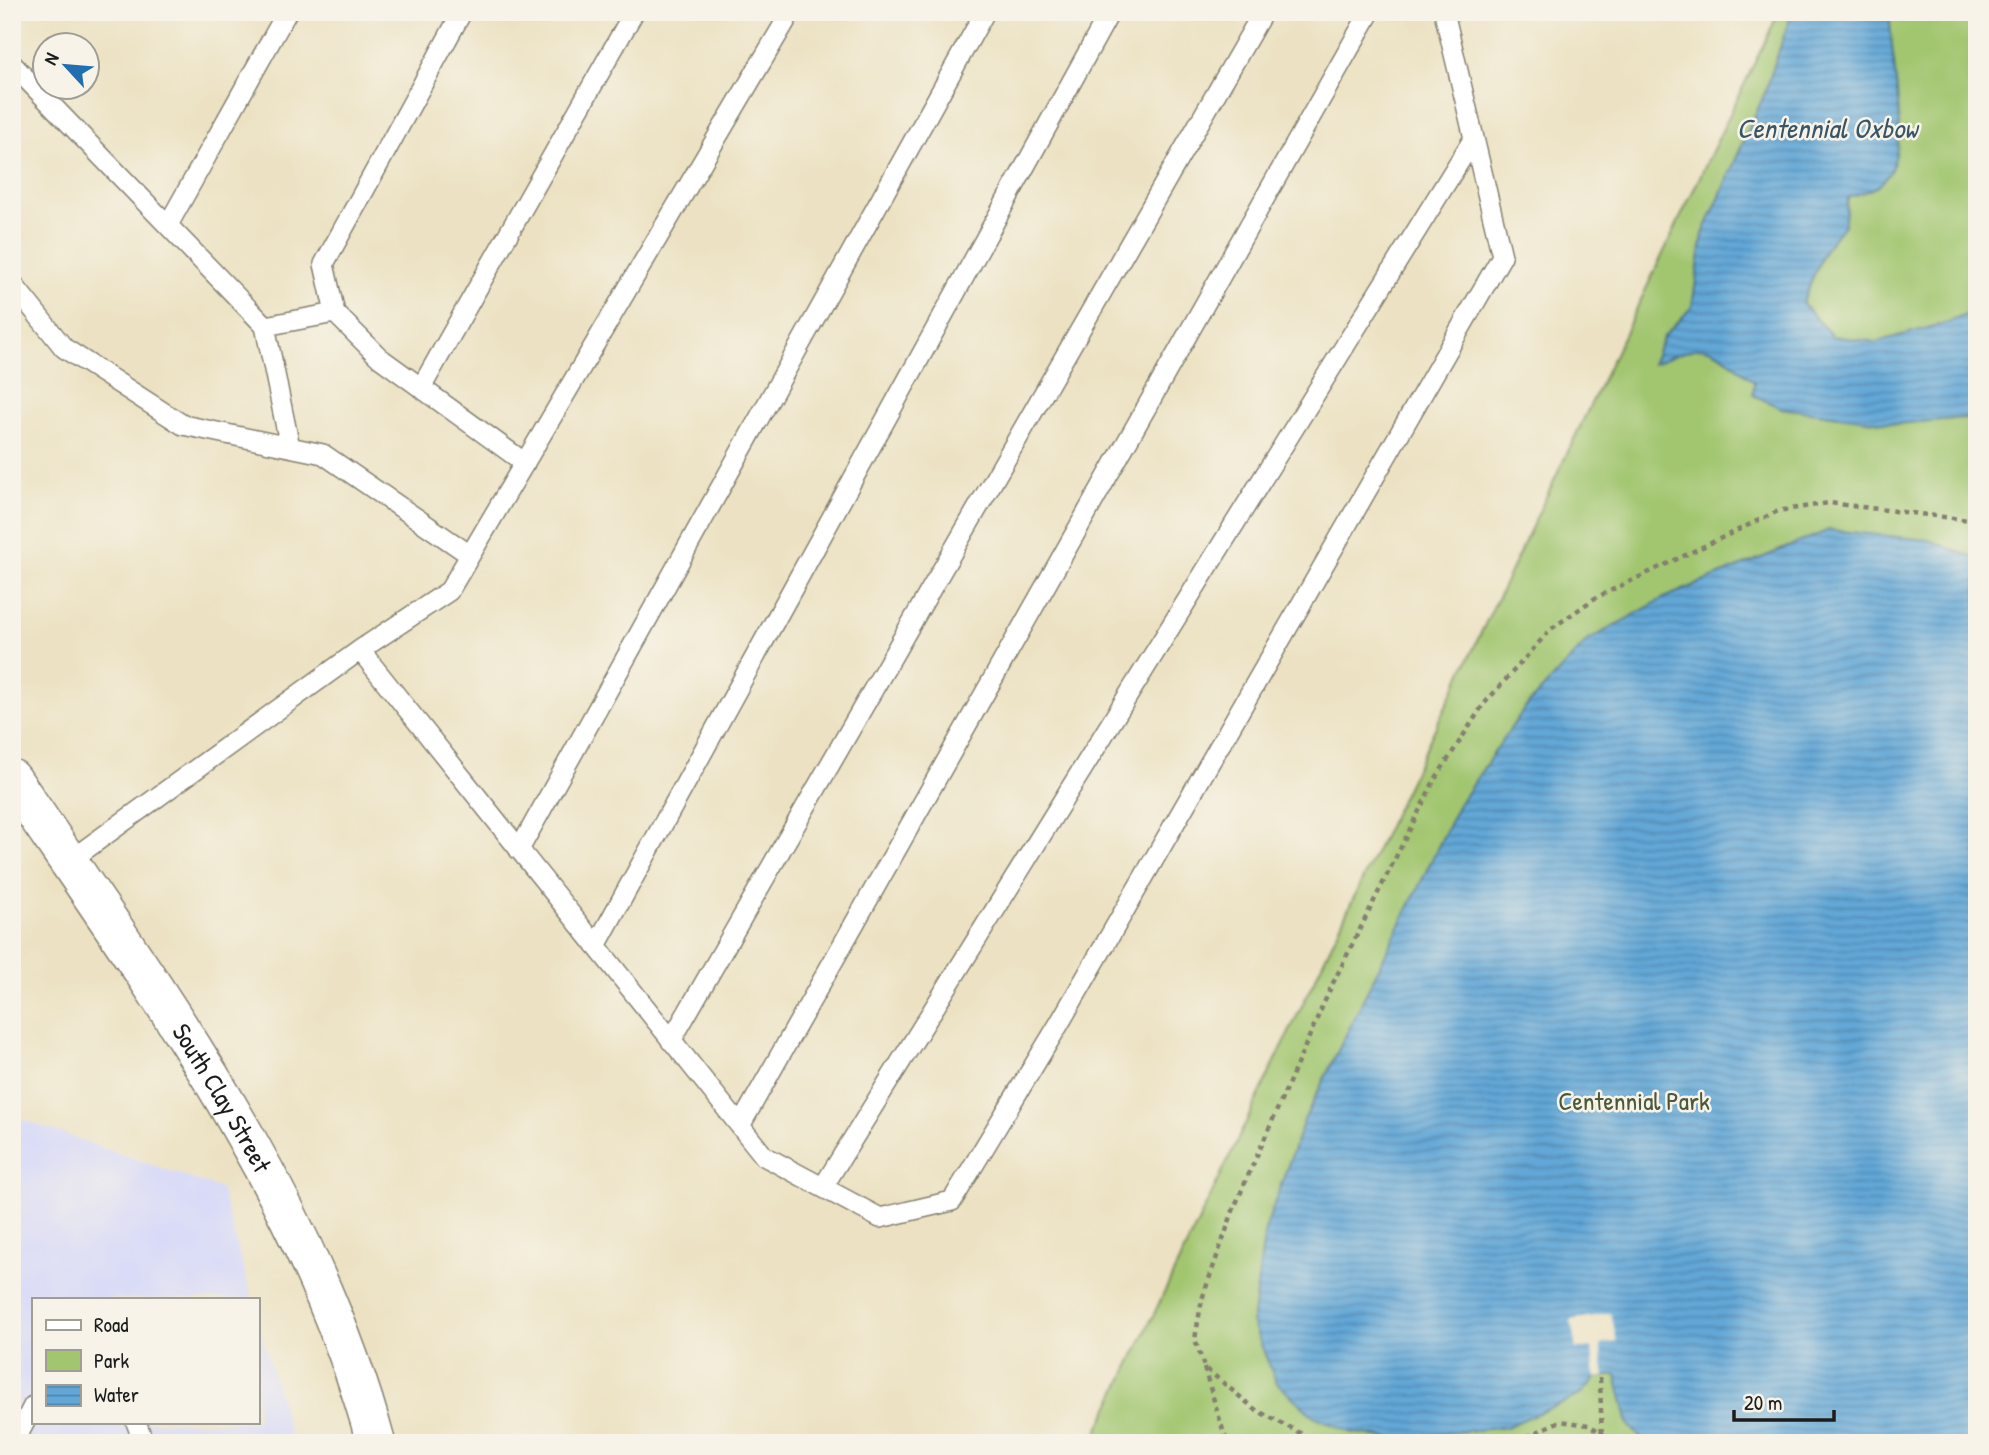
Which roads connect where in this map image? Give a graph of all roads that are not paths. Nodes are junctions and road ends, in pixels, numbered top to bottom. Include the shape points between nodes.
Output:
1 (287, 12) edge
2 (462, 12) edge
3 (634, 12) edge
4 (791, 12) edge
5 (985, 12) edge
6 (1110, 12) edge
7 (1264, 12) edge
8 (1370, 12) edge
9 (1444, 12) edge
10 (12, 64) edge
11 (1474, 138) junction
12 (168, 225) junction
13 (12, 283) edge
14 (335, 313) junction
15 (265, 326) junction
16 (421, 388) junction
17 (290, 447) junction
18 (525, 463) junction
19 (470, 555) junction
20 (359, 650) junction
21 (12, 779) edge
22 (519, 850) junction
23 (68, 862) junction
24 (596, 946) junction
25 (671, 1041) junction
26 (740, 1126) junction
27 (823, 1187) junction
28 (32, 1408) edge
29 (137, 1424) edge
30 (14, 1443) edge
31 (144, 1443) edge
32 (376, 1443) edge

1 - 12 lane
2 - 14 lane via 324,264
3 - 16 lane
4 - 18 lane
5 - 22 lane
6 - 24 lane
7 - 25 lane
8 - 26 lane
9 - 11 lane
10 - 12 lane
11 - 27 lane
11 - 27 lane via 1502,257 952,1201 880,1218
12 - 15 lane
13 - 17 lane via 64,348 183,425
14 - 15 lane
14 - 16 lane via 380,358
15 - 17 lane
16 - 18 lane
17 - 19 lane via 323,454
18 - 19 lane
19 - 20 lane via 449,591
20 - 22 lane
20 - 23 lane
21 - 23 street, South Clay Street
22 - 24 lane
23 - 32 street, South Clay Street via 177,1020 239,1121 303,1250
24 - 25 lane
25 - 26 lane
26 - 27 lane via 764,1156
28 - 30 lane
29 - 31 lane

